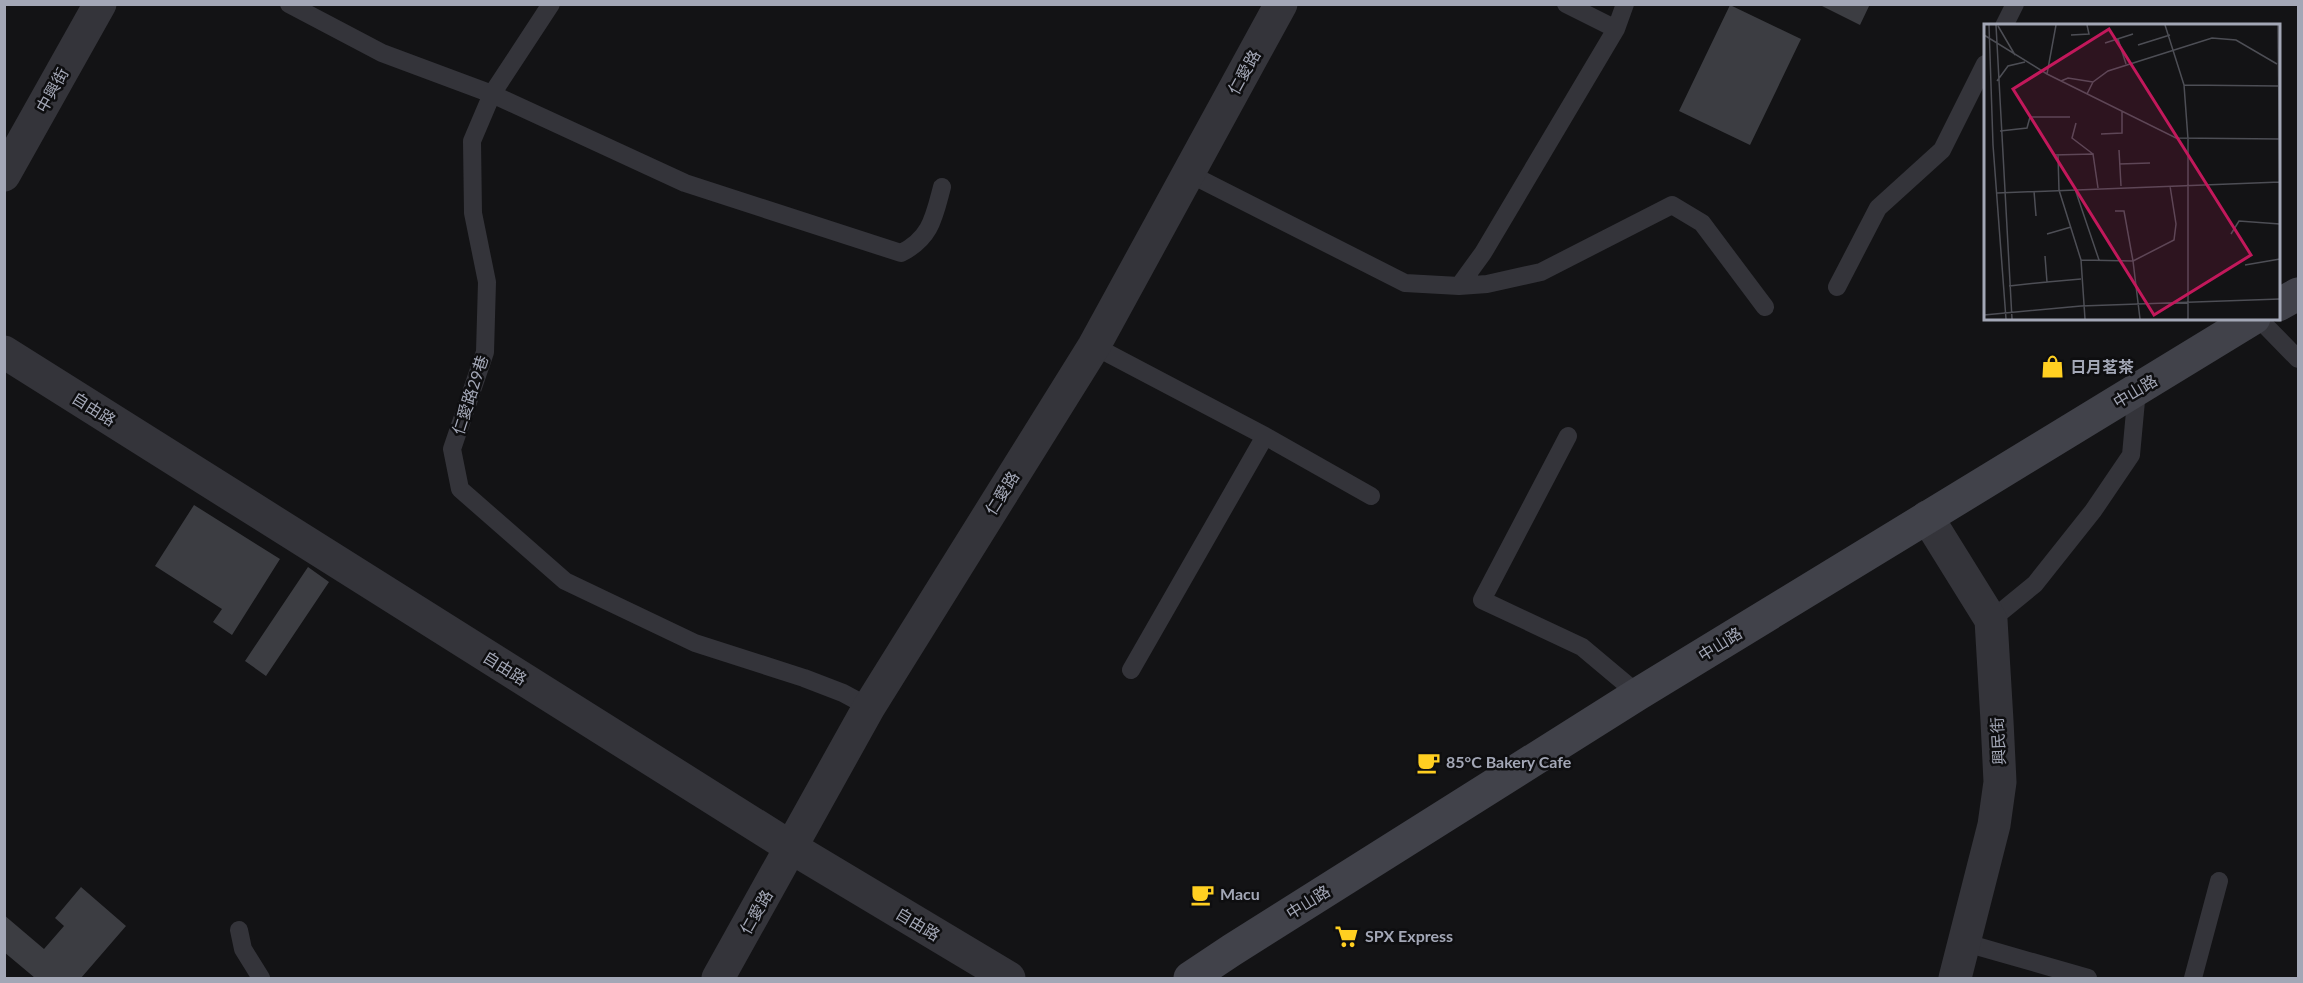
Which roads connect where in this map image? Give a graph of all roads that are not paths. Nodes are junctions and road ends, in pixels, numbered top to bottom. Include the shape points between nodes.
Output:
1 (100, 4) edge
2 (289, 4) edge
3 (551, 4) edge
4 (1281, 4) edge
5 (1566, 4) edge
6 (1625, 4) edge
7 (2015, 4) edge
8 (2005, 24) edge
9 (1616, 29) junction
10 (1984, 66) edge
11 (492, 94) junction
12 (1188, 173) junction
13 (4, 175) edge
14 (942, 187) dead end
15 (1459, 286) junction
16 (1837, 287) dead end
17 (2298, 294) edge
18 (2279, 304) edge
19 (1765, 307) dead end
20 (2253, 320) edge
21 (2258, 320) edge
22 (1094, 346) junction
23 (4, 352) edge
24 (2298, 359) edge
25 (2137, 390) junction
26 (1265, 435) junction
27 (1568, 436) dead end
28 (1371, 496) dead end
29 (1927, 517) junction
30 (1991, 620) junction
31 (1131, 670) dead end
32 (1638, 694) junction
33 (869, 707) junction
34 (792, 848) junction
35 (2219, 881) dead end
36 (239, 930) dead end
37 (1966, 943) junction
38 (261, 978) edge
39 (718, 978) edge
40 (1009, 978) edge
41 (1190, 978) edge
42 (1955, 978) edge
43 (2088, 978) edge
44 (2193, 978) edge

1 - 13 street, 中興街
2 - 11 lane via 382,53
3 - 11 lane, 仁愛路29巷
4 - 12 street, 仁愛路
5 - 9 lane
6 - 9 lane
7 - 8 lane
9 - 15 lane via 1483,253
10 - 16 lane via 1942,150 1878,208
11 - 14 lane via 685,183 901,253 916,245 931,226
11 - 33 lane, 仁愛路29巷 via 472,141 473,213 487,282 485,352 452,449 460,489 565,581 695,643 804,678
12 - 15 lane via 1406,283
12 - 22 street, 仁愛路
15 - 19 lane via 1541,272 1672,205 1702,223
17 - 18 main road
20 - 25 main road, 中山路
21 - 24 lane
22 - 26 lane
22 - 33 street, 仁愛路
23 - 34 street, 自由路
25 - 29 main road, 中山路
25 - 30 lane via 2131,455 2035,584
26 - 28 lane
26 - 31 lane
27 - 32 lane via 1482,600 1582,647
29 - 30 street, 興民街
29 - 32 main road, 中山路
30 - 37 street, 興民街 via 2000,782 1994,825
32 - 41 main road, 中山路
33 - 34 street, 仁愛路
34 - 39 street, 仁愛路
34 - 40 street, 自由路
35 - 44 lane
36 - 38 lane via 243,949
37 - 42 street, 興民街
37 - 43 lane

